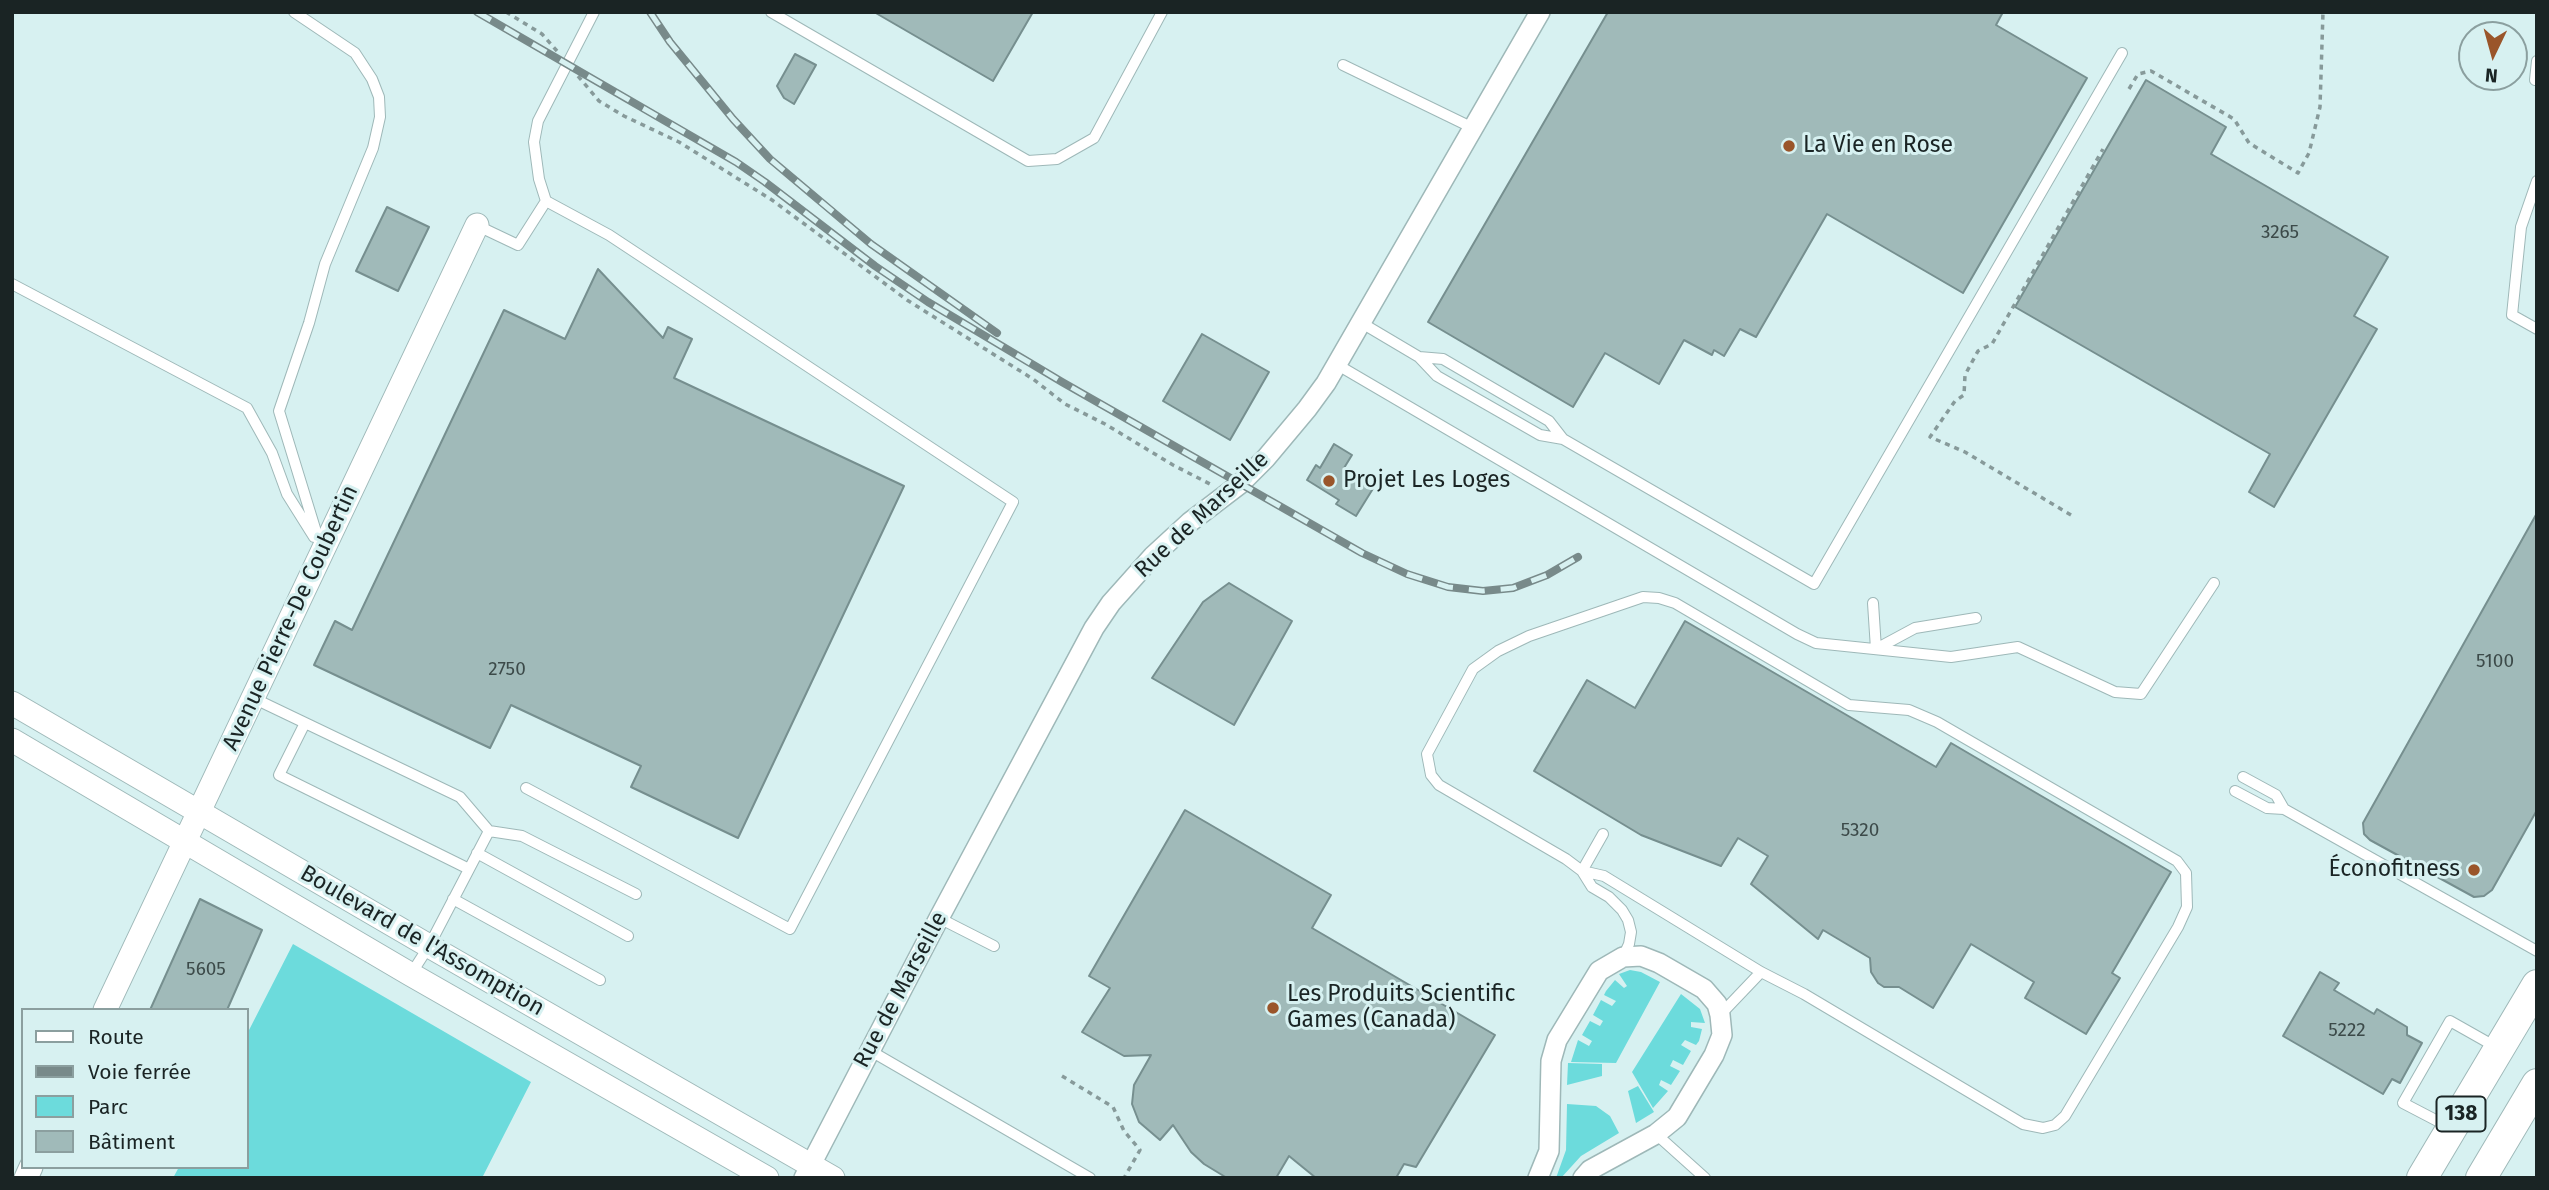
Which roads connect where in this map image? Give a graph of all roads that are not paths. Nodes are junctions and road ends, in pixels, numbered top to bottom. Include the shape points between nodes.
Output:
1 (294, 12) edge
2 (594, 12) edge
3 (771, 12) edge
4 (1162, 12) edge
5 (1540, 12) edge
6 (2122, 54) dead end
7 (2537, 61) edge
8 (1343, 65) dead end
9 (2535, 80) edge
10 (1473, 128) junction
11 (2537, 181) edge
12 (546, 201) junction
13 (477, 225) joint
14 (12, 284) edge
15 (1360, 323) junction
16 (2537, 330) edge
17 (1419, 357) junction
18 (1336, 363) junction
19 (1563, 439) junction
20 (322, 551) junction
21 (2214, 583) dead end
22 (1873, 603) dead end
23 (1976, 618) dead end
24 (1876, 649) junction
25 (253, 698) junction
26 (12, 703) edge
27 (304, 723) junction
28 (12, 740) edge
29 (2243, 777) dead end
30 (526, 789) dead end
31 (2235, 791) dead end
32 (2284, 808) junction
33 (200, 812) junction
34 (489, 831) junction
35 (1603, 834) dead end
36 (185, 843) junction
37 (477, 853) junction
38 (469, 869) junction
39 (1582, 870) junction
40 (636, 894) dead end
41 (453, 899) junction
42 (939, 918) junction
43 (628, 936) dead end
44 (429, 946) junction
45 (994, 946) dead end
46 (2537, 951) edge
47 (1623, 957) junction
48 (1761, 972) junction
49 (410, 974) junction
50 (600, 980) dead end
51 (2537, 985) edge
52 (106, 1008) edge
53 (1720, 1015) junction
54 (2500, 1049) junction
55 (869, 1050) junction
56 (2537, 1084) edge
57 (2452, 1129) junction
58 (1657, 1134) junction
59 (808, 1171) edge
60 (767, 1178) edge
61 (832, 1178) edge
62 (1090, 1178) edge
63 (1538, 1178) edge
64 (1583, 1178) edge
65 (1705, 1178) edge
66 (2422, 1178) edge
67 (2480, 1178) edge

1 - 20 lane via 355,53 379,97 373,148 325,264 279,411
2 - 12 lane via 538,121 534,142
3 - 4 lane via 1028,161 1057,159 1094,138
5 - 10 street, Rue de Marseille
6 - 19 lane via 1814,584
7 - 9 lane
8 - 10 lane
10 - 15 street, Rue de Marseille
11 - 16 lane via 2521,227 2512,316
12 - 13 lane via 517,245
12 - 30 lane via 609,235 1013,502 790,929
13 - 20 street, Avenue Pierre-De Coubertin
14 - 20 lane via 247,408 272,453 287,494
15 - 17 lane
15 - 18 street, Rue de Marseille
17 - 19 lane via 1437,376 1517,422 1540,435
17 - 19 lane via 1443,359 1549,421
18 - 24 lane via 1797,634 1816,643
18 - 42 street, Rue de Marseille via 1287,434 1240,484 1162,547 1094,628
20 - 25 street, Avenue Pierre-De Coubertin
21 - 24 lane via 2141,694 2115,692 2018,648 1951,657
22 - 24 lane
23 - 24 lane via 1915,628
25 - 27 lane
25 - 33 street, Avenue Pierre-De Coubertin
26 - 33 street, Boulevard de l'Assomption
27 - 34 lane via 460,797
27 - 38 lane via 279,775
28 - 36 street, Boulevard de l'Assomption
29 - 32 lane via 2276,795
31 - 32 lane via 2267,808
32 - 46 lane
33 - 36 street, Avenue Pierre-De Coubertin
33 - 44 street, Boulevard de l'Assomption
34 - 37 lane
34 - 40 lane via 522,836
35 - 39 lane
36 - 49 street, Boulevard de l'Assomption
36 - 52 street, Avenue Pierre-De Coubertin
37 - 38 lane
37 - 43 lane
38 - 41 lane
39 - 47 lane via 1592,887 1609,897 1628,920 1630,936
39 - 48 lane via 1604,876
39 - 48 lane via 1439,785 1431,775 1427,754 1473,669 1498,650 1643,597 1675,603 1849,705 1909,710 1937,722 2176,861 2186,873 2187,907 2178,927 2065,1116 2043,1128 2023,1124
41 - 44 lane
41 - 50 lane
42 - 45 lane
42 - 55 street, Rue de Marseille
44 - 49 lane
44 - 59 street, Boulevard de l'Assomption
47 - 53 street via 1650,959 1692,982 1712,997
47 - 63 street via 1593,978 1557,1040 1551,1061 1549,1151
48 - 53 lane
49 - 60 street, Boulevard de l'Assomption
51 - 54 main road, 138
53 - 58 street via 1722,1035 1714,1055 1677,1117
54 - 57 main road, 138
54 - 57 lane via 2450,1021 2403,1103
55 - 59 street, Rue de Marseille
55 - 62 lane
56 - 67 main road, 138
57 - 66 main road, 138
58 - 64 street
58 - 65 lane
59 - 61 street, Boulevard de l'Assomption

